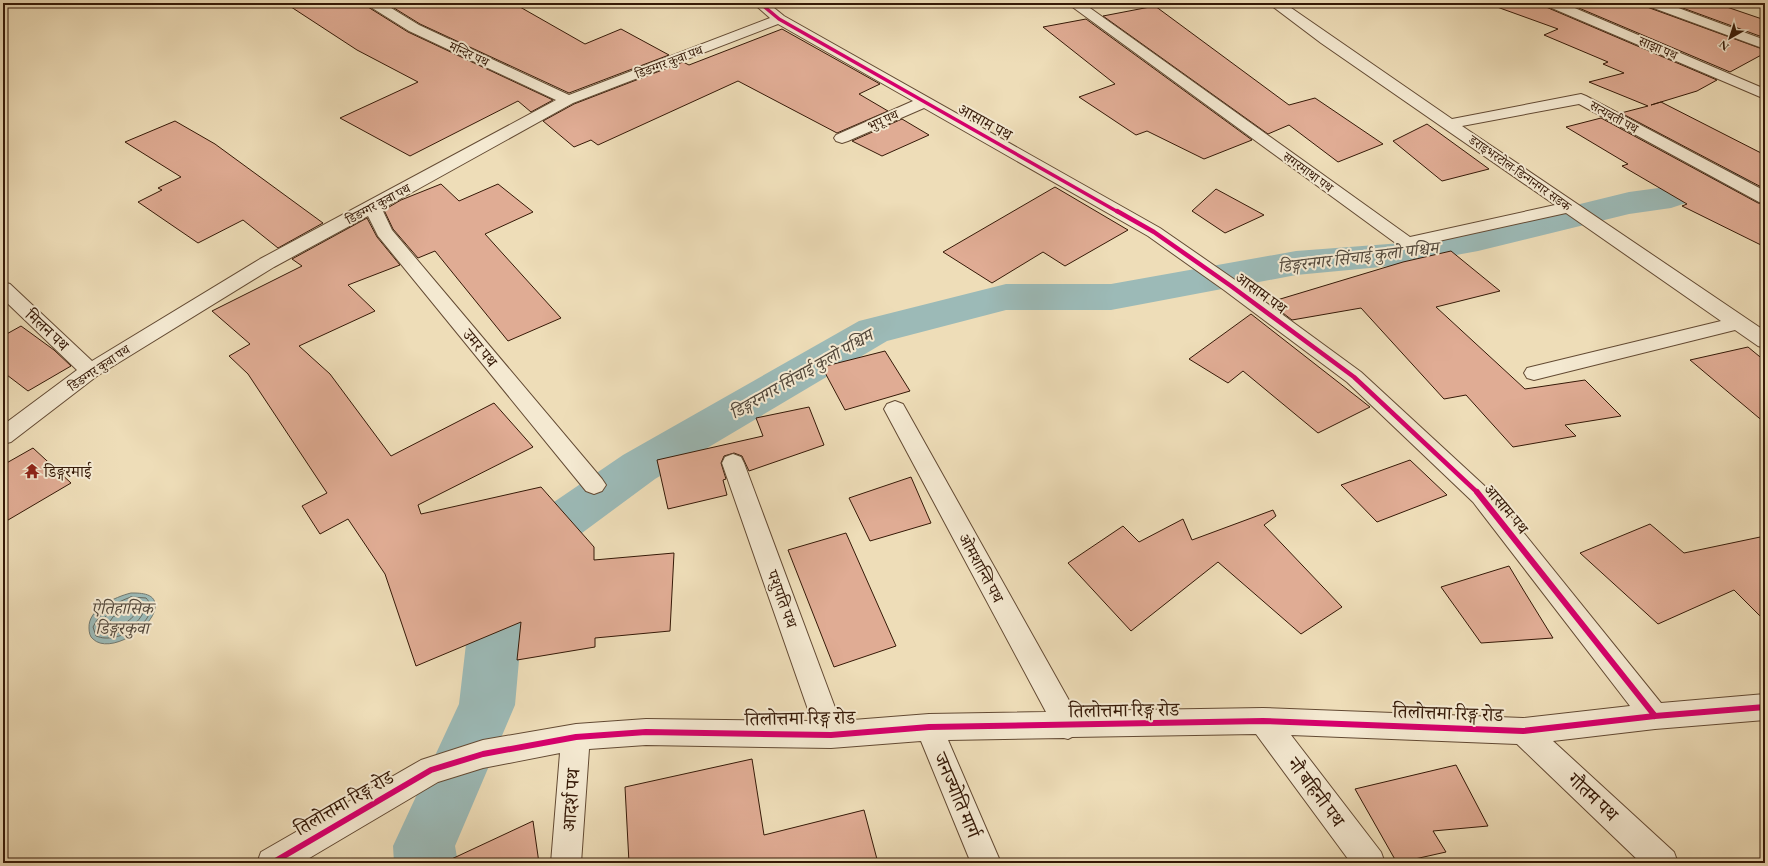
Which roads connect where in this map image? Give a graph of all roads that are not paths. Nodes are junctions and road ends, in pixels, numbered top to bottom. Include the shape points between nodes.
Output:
1 (374, 3) edge
2 (760, 3) edge
3 (1074, 3) edge
4 (1275, 3) edge
5 (1552, 3) edge
6 (1653, 3) edge
7 (779, 19) junction
8 (1765, 45) edge
9 (1765, 94) edge
10 (568, 100) junction
11 (924, 102) junction
12 (1449, 124) junction
13 (842, 138) dead end
14 (1765, 198) edge
15 (372, 207) junction
16 (1580, 214) junction
17 (3, 288) edge
18 (1738, 323) junction
19 (1765, 341) edge
20 (90, 371) junction
21 (1534, 373) dead end
22 (894, 409) dead end
23 (3, 436) edge
24 (733, 463) dead end
25 (594, 485) dead end
26 (1765, 707) edge
27 (1655, 716) junction
28 (1263, 721) junction
29 (1068, 726) junction
30 (929, 727) junction
31 (1523, 731) junction
32 (830, 734) junction
33 (576, 737) junction
34 (272, 863) edge
35 (566, 863) edge
36 (986, 863) edge
37 (1370, 863) edge
38 (1663, 863) edge

1 - 10 street, मन्दिर पथ via 414,28
2 - 7 street, आसाम पथ
3 - 16 street, सगरमाथा पथ via 1407,243
4 - 12 street, डराइभरटोल-डिन्गनगर सडक
5 - 9 street, साझा पथ
6 - 8 street
7 - 10 street, डिङग्गर कुवा पथ
7 - 11 street, आसाम पथ
10 - 15 street, डिङग्गर कुवा पथ
11 - 13 street, भुपू पथ
11 - 27 street, आसाम पथ via 1154,232 1354,377 1481,496
12 - 14 street, सत्यवती पथ via 1581,99
12 - 16 street, डराइभरटोल-डिन्गनगर सडक
15 - 20 street, डिङग्गर कुवा पथ via 267,263
15 - 25 street, उमर पथ via 384,232
16 - 18 street, डराइभरटोल-डिन्गनगर सडक
17 - 20 street, मिलन पथ
18 - 19 street, डराइभरटोल-डिन्गनगर सडक
18 - 21 street
20 - 23 street, डिङग्गर कुवा पथ
22 - 29 street, ओमशान्ति पथ
24 - 32 street, पशुपति पथ
26 - 27 street, तिलोत्तमा रिङ्ग रोड
27 - 31 street, तिलोत्तमा रिङ्ग रोड
28 - 29 street, तिलोत्तमा रिङ्ग रोड
28 - 31 street, तिलोत्तमा रिङ्ग रोड
28 - 37 street, नौ बहिनी पथ
29 - 30 street, तिलोत्तमा रिङ्ग रोड
30 - 32 street, तिलोत्तमा रिङ्ग रोड
30 - 36 street, जनज्योति मार्ग
31 - 38 street, गौतम पथ
32 - 33 street, तिलोत्तमा रिङ्ग रोड via 646,732
33 - 34 street, तिलोत्तमा रिङ्ग रोड via 483,754 432,770
33 - 35 street, आदर्श पथ

